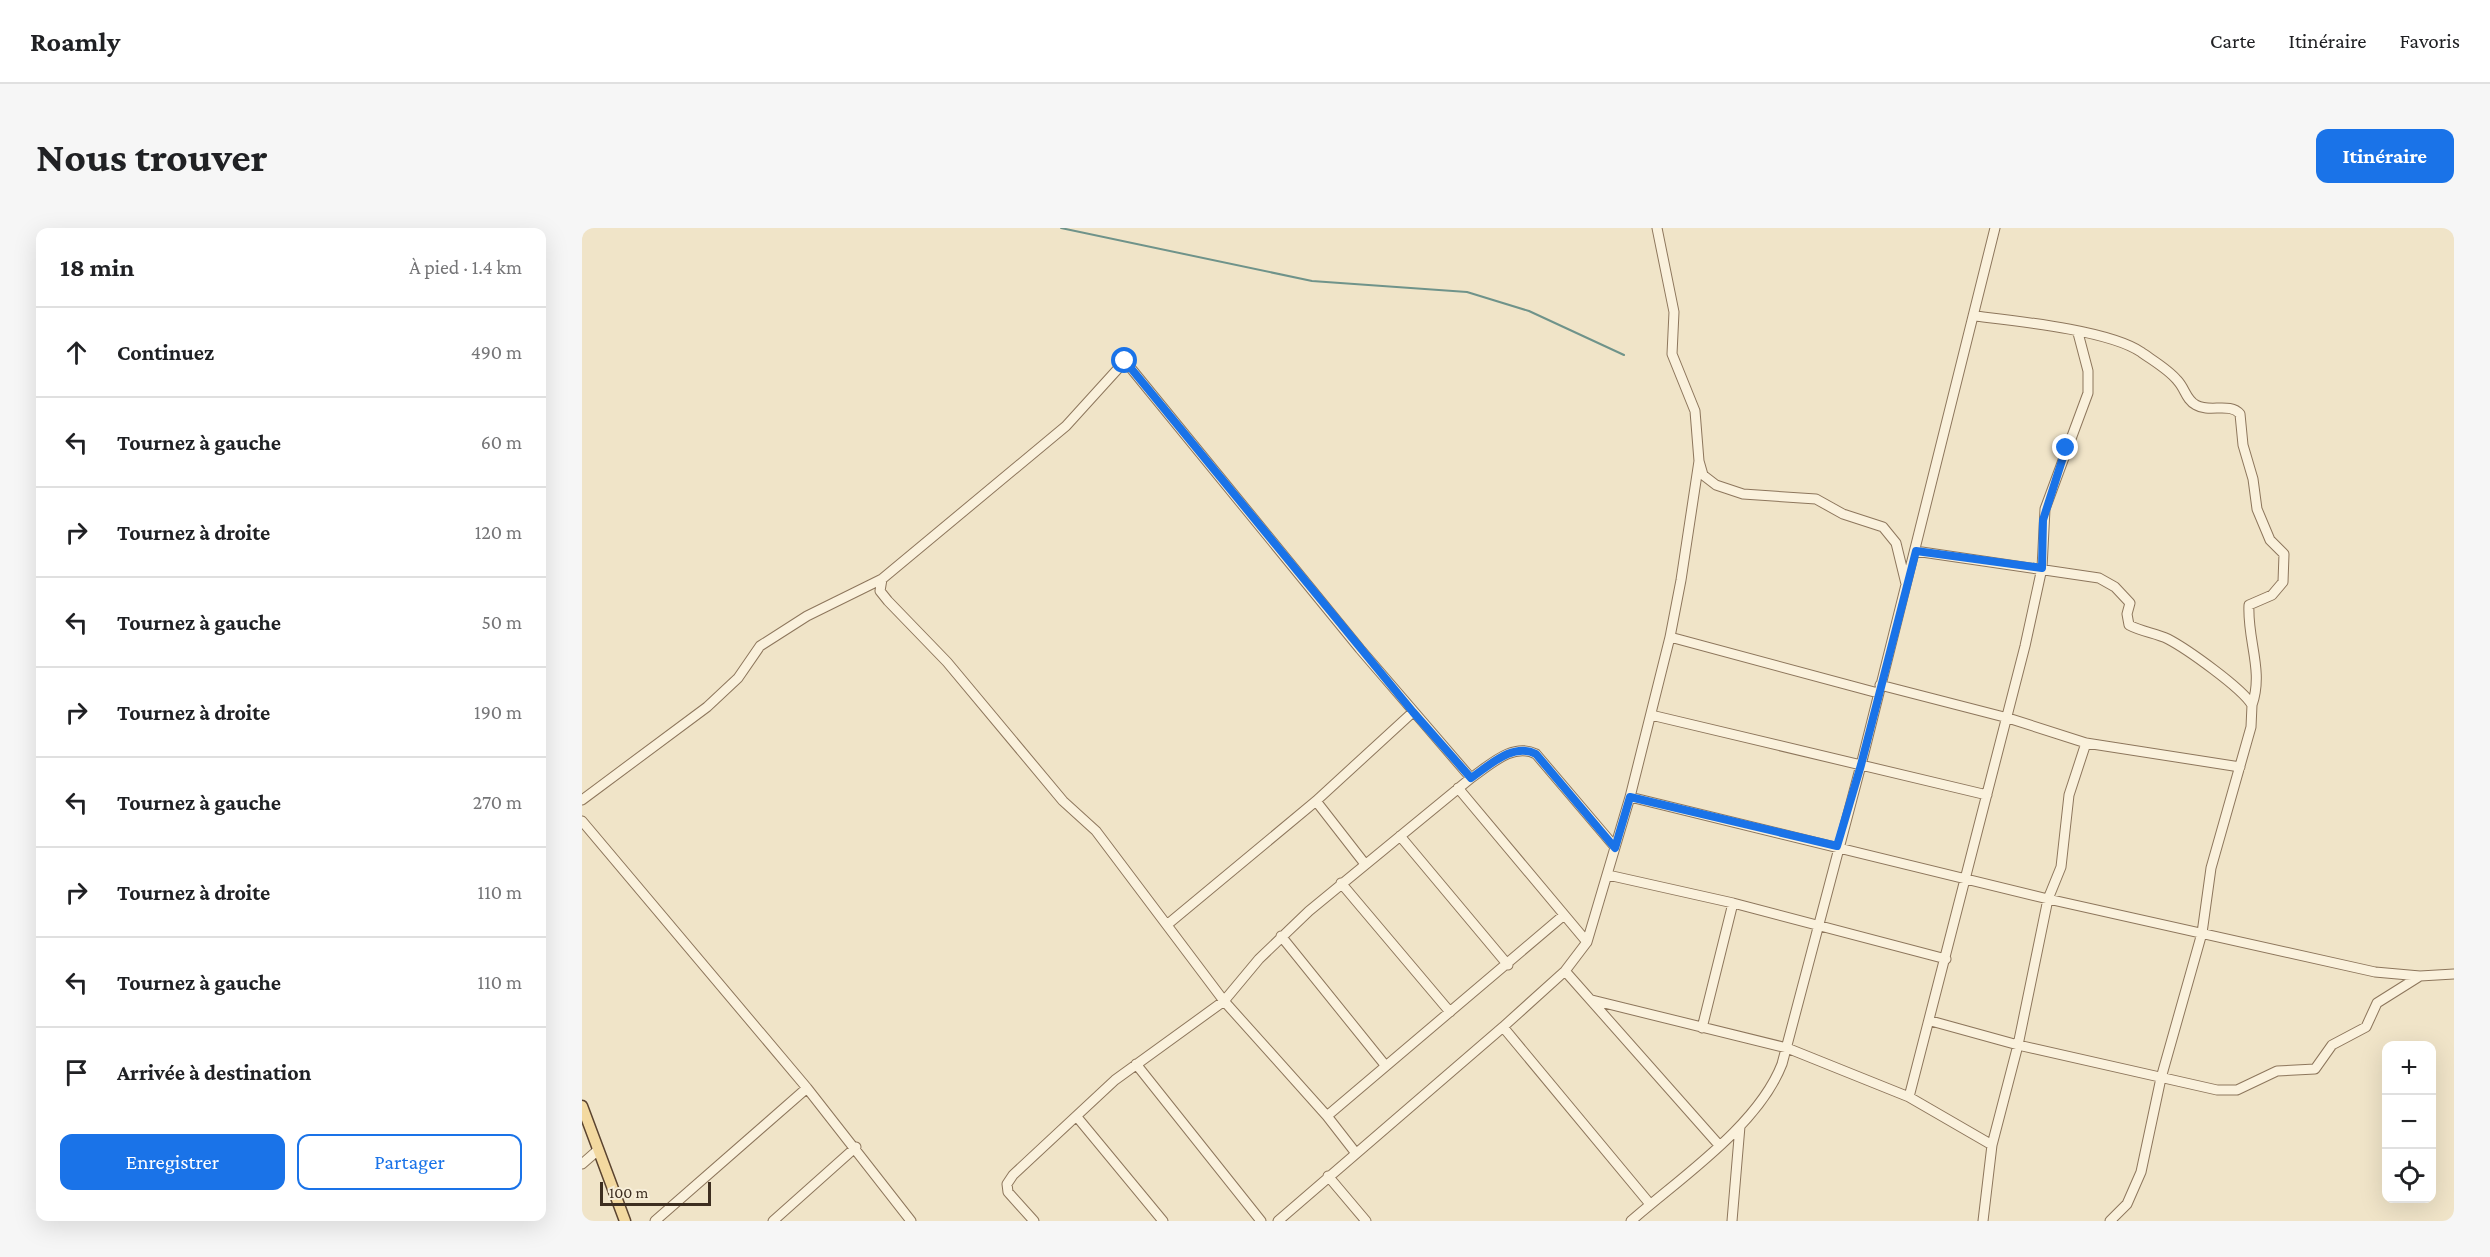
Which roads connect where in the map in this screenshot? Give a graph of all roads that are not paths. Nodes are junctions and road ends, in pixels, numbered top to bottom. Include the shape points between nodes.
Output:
1 (1657, 228) edge
2 (1995, 228) edge
3 (1975, 316) junction
4 (2078, 333) junction
5 (1699, 461) junction
6 (1916, 551) junction
7 (2042, 568) junction
8 (882, 579) junction
9 (1907, 586) junction
10 (1670, 637) junction
11 (1879, 689) junction
12 (2252, 705) junction
13 (1413, 712) junction
14 (1650, 715) junction
15 (2008, 718) junction
16 (2086, 743) junction
17 (1861, 765) junction
18 (2240, 767) junction
19 (1471, 778) junction
20 (1458, 788) junction
21 (1987, 795) junction
22 (1630, 797) junction
23 (582, 800) edge
24 (1316, 801) junction
25 (582, 821) edge
26 (1400, 836) junction
27 (1837, 846) junction
28 (1615, 848) junction
29 (1365, 864) junction
30 (1608, 875) junction
31 (1965, 878) junction
32 (1341, 883) junction
33 (2048, 899) junction
34 (1733, 903) junction
35 (1564, 915) junction
36 (1168, 924) junction
37 (1820, 926) junction
38 (2202, 933) junction
39 (1281, 936) junction
40 (1587, 942) junction
41 (1946, 959) junction
42 (1508, 964) junction
43 (1565, 971) junction
44 (2454, 974) edge
45 (2420, 976) junction
46 (1592, 1000) junction
47 (1224, 1001) junction
48 (1450, 1012) junction
49 (1931, 1021) junction
50 (1503, 1027) junction
51 (1702, 1028) junction
52 (2018, 1045) junction
53 (1787, 1048) junction
54 (1136, 1064) junction
55 (1385, 1065) junction
56 (2161, 1078) junction
57 (807, 1088) junction
58 (1909, 1097) junction
59 (582, 1106) edge
60 (1077, 1116) junction
61 (1327, 1116) junction
62 (1740, 1126) junction
63 (1719, 1145) junction
64 (1992, 1145) junction
65 (856, 1147) junction
66 (598, 1150) junction
67 (1355, 1152) junction
68 (582, 1164) edge
69 (1328, 1176) junction
70 (1650, 1204) junction
71 (907, 1220) edge
72 (625, 1221) edge
73 (655, 1221) edge
74 (773, 1221) edge
75 (1034, 1221) edge
76 (1163, 1221) edge
77 (1261, 1221) edge
78 (1278, 1221) edge
79 (1366, 1221) edge
80 (1630, 1221) edge
81 (1732, 1221) edge
82 (1983, 1221) edge
83 (2110, 1221) edge

1 - 5 street via 1674,312 1672,354 1695,411
2 - 3 street
3 - 4 street
3 - 6 street
4 - 7 street via 2088,371 2088,393 2045,509
4 - 12 street via 2133,348 2176,378 2188,398 2199,407 2233,409 2240,414 2256,509 2270,540 2284,554 2283,582 2272,594 2249,605 2258,678
5 - 9 street via 1707,480 1730,491 1770,498 1816,499 1843,514 1883,527 1896,543
5 - 10 street
6 - 7 street
6 - 9 street
7 - 12 street via 2108,582 2130,603 2129,625 2143,633 2167,638 2229,683
7 - 15 street
8 - 13 street via 1066,426 1125,361
8 - 23 street via 807,616 760,646 738,678 706,707
8 - 36 street via 880,591 888,601 946,662 1063,801 1096,831
9 - 11 street
10 - 11 street
10 - 14 street
11 - 15 street
11 - 17 street
12 - 18 street via 2251,727
13 - 19 street
13 - 24 street
14 - 17 street
14 - 22 street
15 - 16 street
15 - 21 street
16 - 18 street
16 - 33 street via 2069,795 2061,867
17 - 21 street
17 - 27 street
18 - 38 street via 2211,868
19 - 20 street
19 - 28 street via 1506,754 1529,750
20 - 26 street
20 - 35 street
21 - 31 street
22 - 27 street
22 - 28 street
24 - 29 street
24 - 36 street
25 - 57 street
26 - 29 street
26 - 42 street
27 - 31 street
27 - 37 street
28 - 30 street
29 - 32 street
30 - 34 street
30 - 40 street
31 - 33 street
31 - 41 street
32 - 39 street
32 - 48 street
33 - 38 street
33 - 52 street
34 - 37 street
34 - 51 street
35 - 40 street
35 - 42 street
36 - 47 street
37 - 41 street
37 - 53 street
38 - 45 street via 2375,972
38 - 56 street
39 - 47 street
39 - 55 street
40 - 43 street
41 - 49 street
42 - 48 street
43 - 46 street
43 - 50 street
44 - 45 street
45 - 56 street via 2377,1003 2366,1027 2332,1045 2315,1069 2277,1071 2232,1090
46 - 51 street
46 - 63 street
47 - 54 street
47 - 61 street
48 - 55 street
49 - 52 street
49 - 58 street
50 - 67 street
50 - 70 street
51 - 53 street
52 - 56 street
52 - 64 street
53 - 58 street
53 - 62 street via 1773,1085
54 - 60 street
54 - 77 street
55 - 61 street
56 - 83 street via 2137,1185 2127,1204
57 - 65 street
57 - 73 street
58 - 64 street
59 - 66 main road
60 - 75 street via 1008,1180 1008,1192
60 - 76 street
61 - 67 street
62 - 63 street
62 - 81 street
63 - 70 street
64 - 82 street
65 - 71 street
65 - 74 street
66 - 68 street
66 - 72 main road
67 - 69 street
69 - 78 street
69 - 79 street
70 - 80 street

